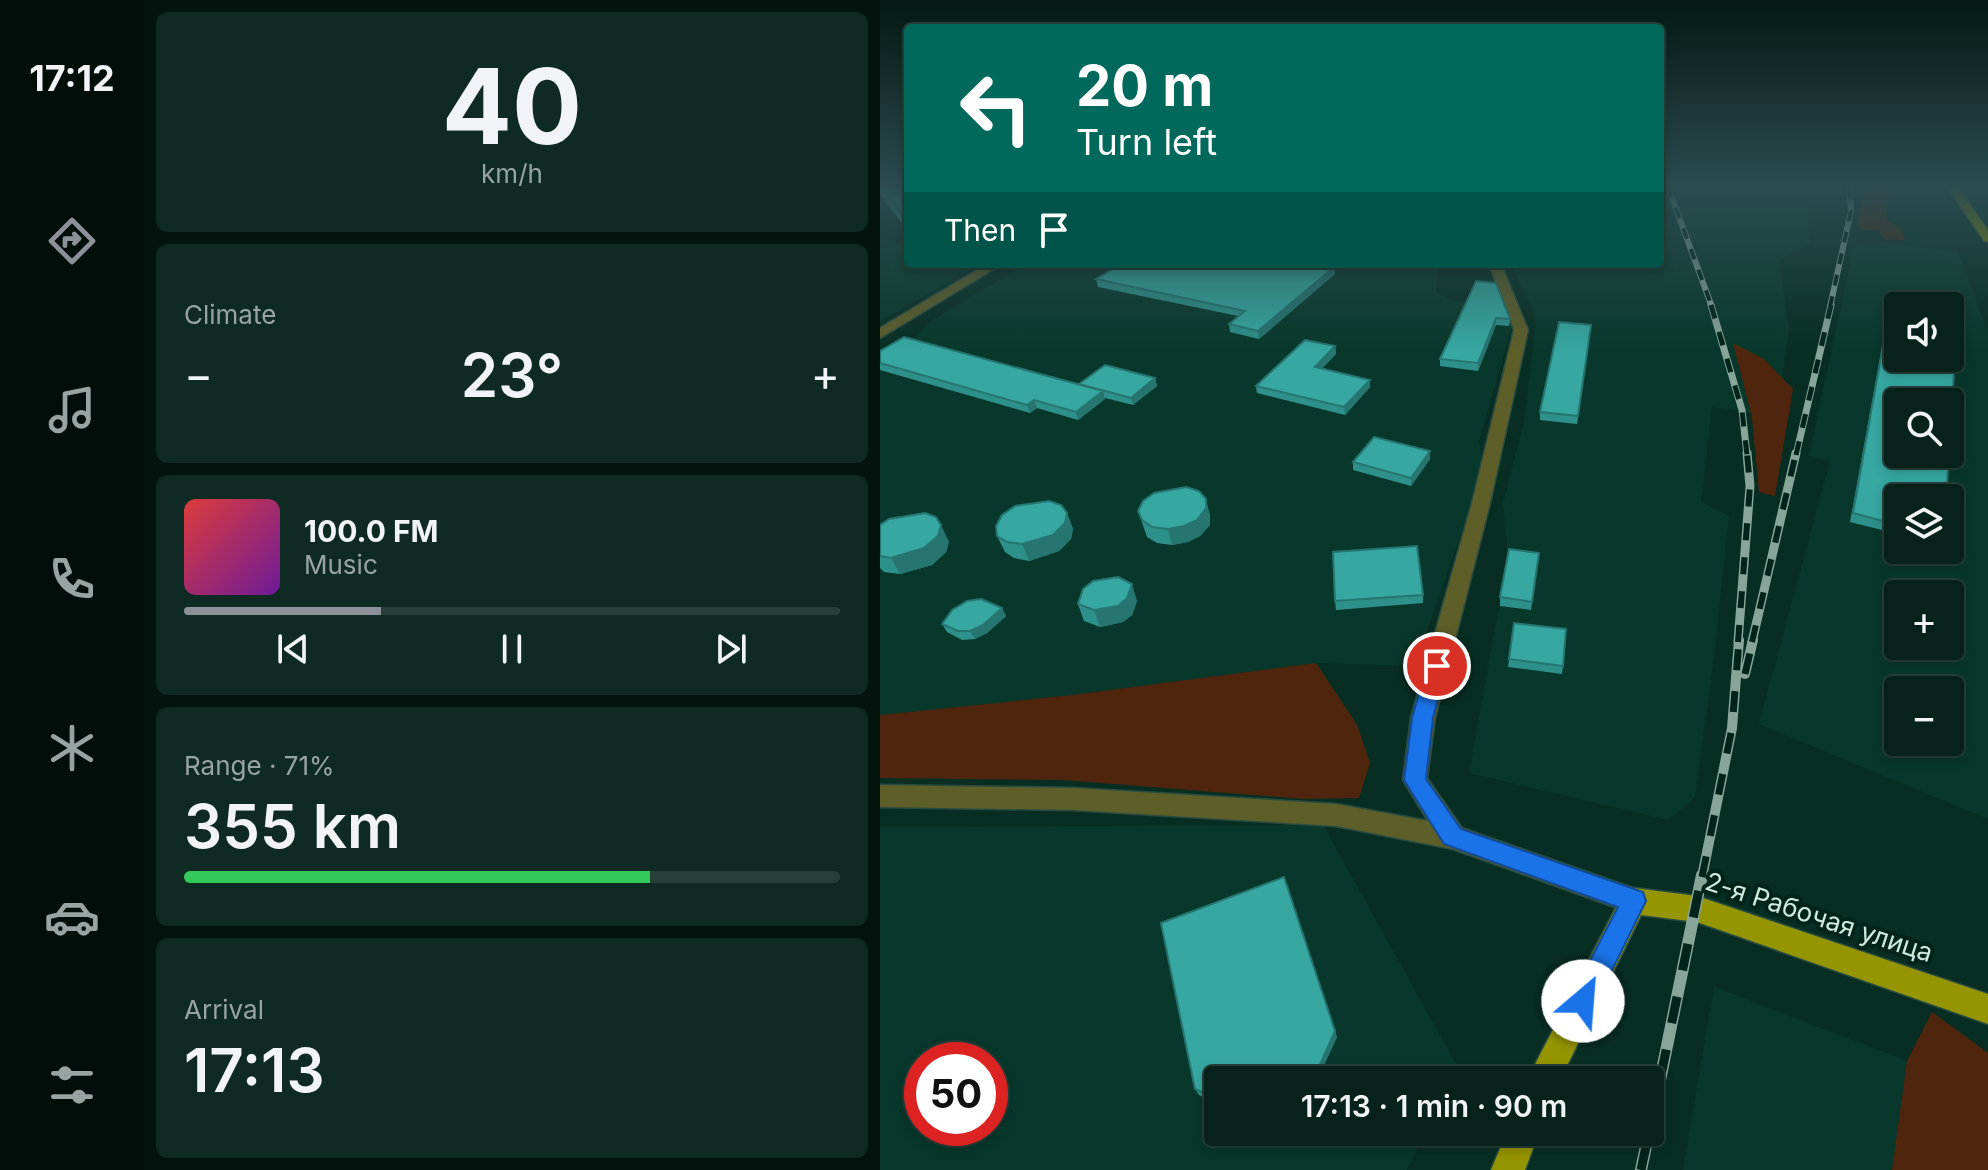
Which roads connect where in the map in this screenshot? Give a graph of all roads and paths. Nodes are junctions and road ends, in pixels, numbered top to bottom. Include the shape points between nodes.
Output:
1 (989, 268) edge
2 (1497, 268) edge
3 (880, 334) edge
4 (880, 796) edge
5 (1453, 837) junction
6 (1634, 901) junction
7 (1988, 1009) edge
8 (1550, 1066) edge
9 (1517, 1146) edge
10 (1508, 1170) edge

1 - 3 street
2 - 5 street via 1521,330 1423,718 1415,780
4 - 5 street via 1073,799 1336,815
5 - 6 street
6 - 7 main road, 2-я Рабочая улица via 1697,909
6 - 8 main road
9 - 10 main road

